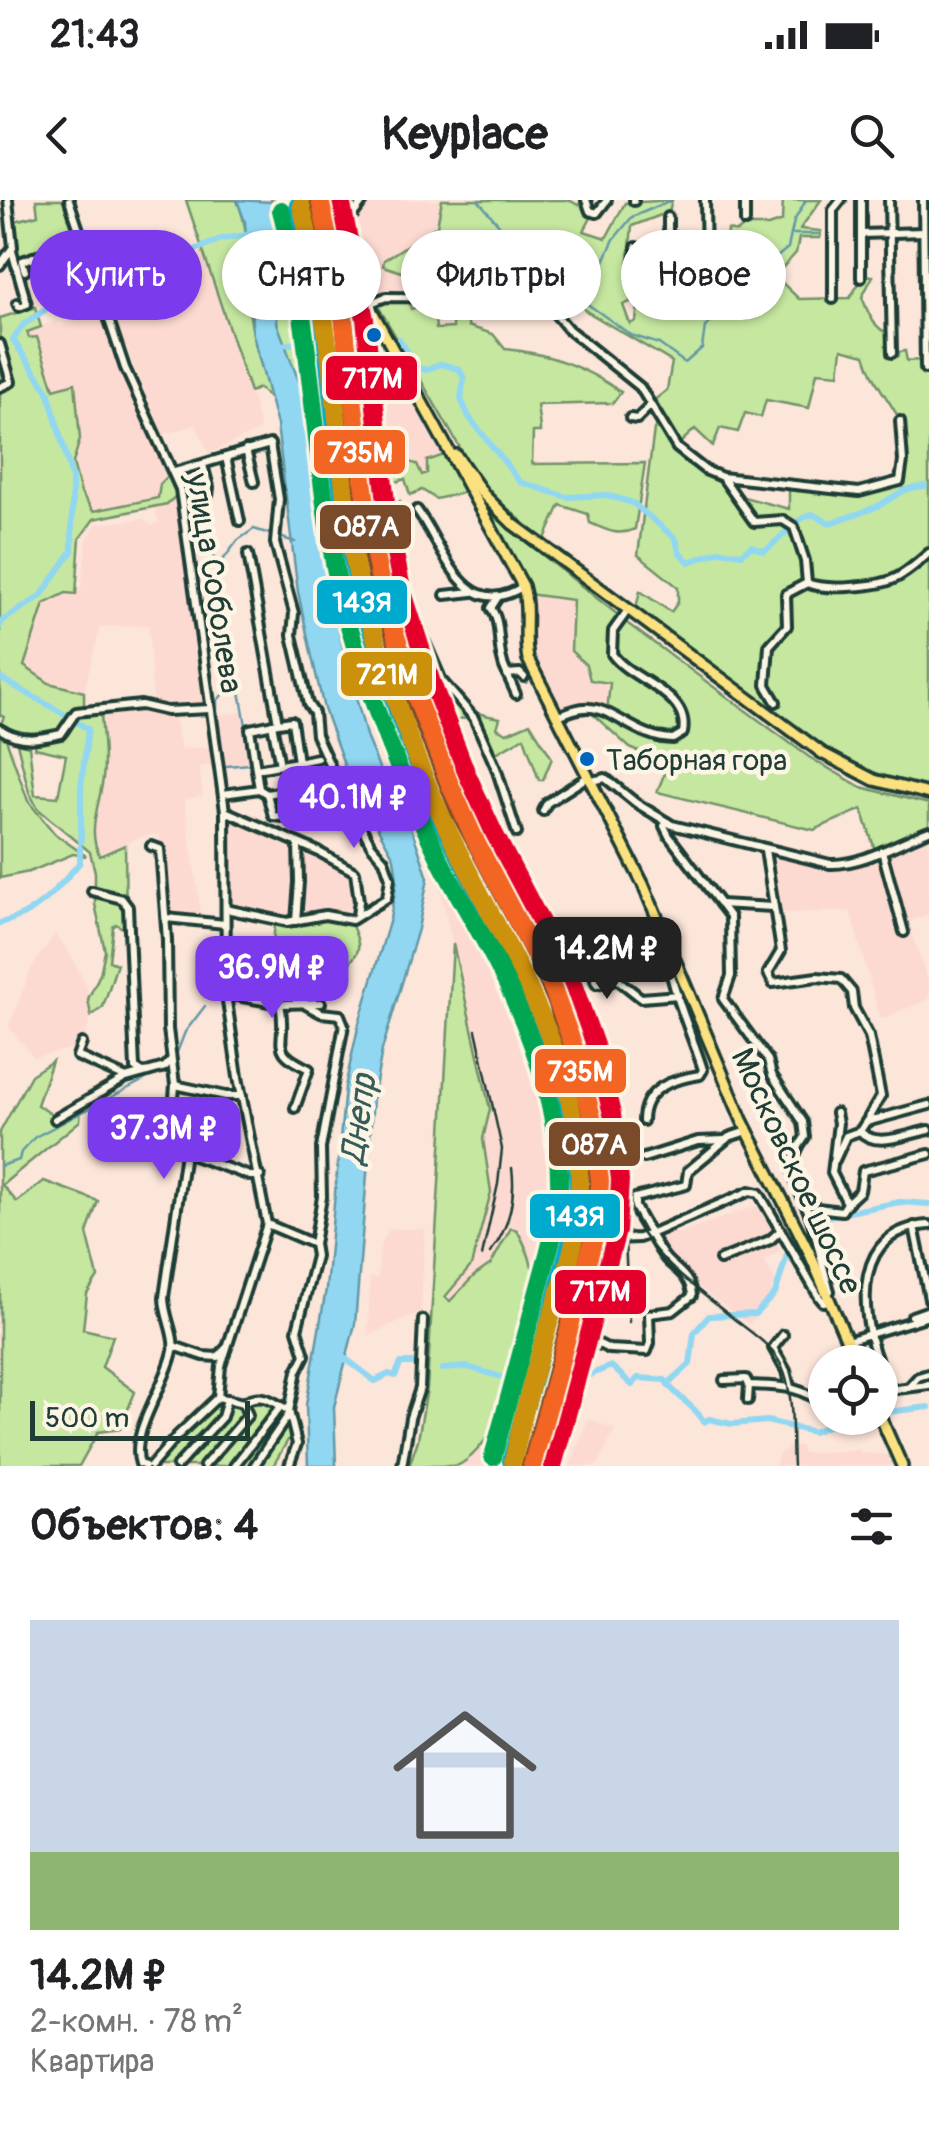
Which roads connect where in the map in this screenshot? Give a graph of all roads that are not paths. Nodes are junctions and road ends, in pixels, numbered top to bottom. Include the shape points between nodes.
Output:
1 (8, 200) edge
2 (68, 200) edge
3 (330, 200) edge
4 (364, 200) edge
5 (586, 200) edge
6 (607, 200) edge
7 (706, 200) edge
8 (744, 200) edge
9 (841, 200) edge
10 (861, 200) edge
11 (889, 200) edge
12 (923, 200) edge
13 (668, 217) dead end
14 (745, 222) dead end
15 (338, 227) junction
16 (77, 230) edge
17 (339, 230) edge
18 (669, 230) edge
19 (706, 230) edge
20 (890, 232) junction
21 (923, 232) junction
22 (862, 234) junction
23 (12, 250) junction
24 (30, 258) edge
25 (0, 265) edge
26 (25, 271) dead end
27 (861, 278) dead end
28 (833, 299) dead end
29 (381, 300) edge
30 (17, 303) dead end
31 (108, 320) edge
32 (376, 320) edge
33 (0, 344) edge
34 (892, 353) dead end
35 (396, 358) junction
36 (925, 368) dead end
37 (0, 386) edge
38 (651, 405) junction
39 (630, 418) dead end
40 (900, 422) dead end
41 (246, 450) junction
42 (226, 457) junction
43 (203, 465) junction
44 (174, 472) junction
45 (460, 472) junction
46 (722, 477) junction
47 (254, 482) dead end
48 (208, 496) dead end
49 (417, 510) dead end
50 (240, 521) dead end
51 (929, 553) edge
52 (248, 554) dead end
53 (807, 583) junction
54 (524, 586) junction
55 (473, 592) junction
56 (445, 596) dead end
57 (498, 597) junction
58 (626, 612) junction
59 (507, 674) junction
60 (524, 678) dead end
61 (516, 694) dead end
62 (776, 702) dead end
63 (210, 710) junction
64 (558, 716) junction
65 (275, 724) junction
66 (0, 729) edge
67 (317, 758) dead end
68 (298, 762) junction
69 (280, 765) junction
70 (256, 769) junction
71 (591, 778) junction
72 (337, 781) junction
73 (263, 792) junction
74 (223, 794) junction
75 (929, 796) edge
76 (543, 811) dead end
77 (225, 812) junction
78 (359, 821) junction
79 (666, 822) junction
80 (929, 831) edge
81 (516, 833) dead end
82 (298, 842) junction
83 (151, 846) dead end
84 (766, 850) junction
85 (882, 851) junction
86 (92, 891) dead end
87 (720, 904) junction
88 (774, 907) junction
89 (226, 909) junction
90 (357, 917) junction
91 (166, 918) junction
92 (296, 921) junction
93 (226, 924) junction
94 (904, 932) dead end
95 (550, 940) dead end
96 (670, 945) junction
97 (552, 966) junction
98 (226, 994) junction
99 (678, 995) junction
100 (321, 1002) dead end
101 (280, 1004) junction
102 (306, 1005) junction
103 (82, 1042) dead end
104 (172, 1059) junction
105 (143, 1073) junction
106 (126, 1078) junction
107 (175, 1085) junction
108 (242, 1096) junction
109 (929, 1105) edge
110 (295, 1108) dead end
111 (836, 1113) dead end
112 (599, 1118) dead end
113 (56, 1119) dead end
114 (644, 1121) dead end
115 (866, 1122) junction
116 (747, 1130) junction
117 (860, 1130) junction
118 (929, 1130) edge
119 (726, 1140) junction
120 (186, 1152) junction
121 (929, 1154) edge
122 (644, 1158) dead end
123 (832, 1171) junction
124 (260, 1176) junction
125 (847, 1203) junction
126 (810, 1216) junction
127 (267, 1224) junction
128 (929, 1225) edge
129 (914, 1226) junction
130 (780, 1231) junction
131 (652, 1233) junction
132 (613, 1239) dead end
133 (314, 1244) junction
134 (720, 1260) dead end
135 (929, 1299) edge
136 (830, 1301) junction
137 (929, 1313) edge
138 (424, 1320) dead end
139 (867, 1333) junction
140 (782, 1335) dead end
141 (585, 1337) dead end
142 (847, 1342) junction
143 (848, 1345) edge
144 (872, 1345) edge
145 (174, 1346) junction
146 (226, 1348) junction
147 (928, 1374) edge
148 (724, 1380) dead end
149 (750, 1385) junction
150 (929, 1385) edge
151 (790, 1386) junction
152 (909, 1388) junction
153 (898, 1389) edge
154 (294, 1393) junction
155 (808, 1394) edge
156 (223, 1398) junction
157 (748, 1400) dead end
158 (243, 1403) junction
159 (279, 1404) junction
160 (290, 1412) junction
161 (889, 1435) edge
162 (148, 1466) edge
163 (177, 1466) edge
164 (204, 1466) edge
165 (234, 1466) edge
166 (254, 1466) edge
167 (289, 1466) edge
168 (402, 1466) edge
169 (902, 1466) edge

1 - 23 street
2 - 16 street, улица Соболева
3 - 15 main road, Московское шоссе
4 - 15 street
5 - 6 street via 596,213
7 - 19 street
8 - 14 street
9 - 28 street via 833,210
10 - 22 street
11 - 20 street
12 - 21 street
13 - 18 street
15 - 17 main road, Московское шоссе
20 - 21 street
20 - 22 street
20 - 34 street
21 - 36 street
22 - 27 street
23 - 25 street
23 - 30 street via 27,304
24 - 26 street via 22,261
29 - 38 street via 540,298 640,386
31 - 44 street, улица Соболева
32 - 35 main road, Московское шоссе
33 - 37 street via 11,382
35 - 45 main road, Московское шоссе
35 - 58 main road via 493,505
35 - 81 street via 365,376 387,580 406,629 424,642 442,682 474,718
38 - 39 street via 638,419
38 - 46 street via 677,448
40 - 46 street via 900,481 868,491
41 - 42 street
41 - 47 street
41 - 72 street via 270,444 278,499 275,543 294,614 292,634 316,735
42 - 43 street
42 - 50 street
43 - 44 street
43 - 48 street
44 - 63 street, улица Соболева
45 - 54 main road, Московское шоссе
45 - 58 main road via 500,520
46 - 53 street via 754,522 794,526
49 - 55 street via 444,562
51 - 53 street via 887,582 825,588
52 - 65 street
53 - 62 street via 786,594 786,626 770,642 766,685
54 - 57 street
54 - 64 main road, Московское шоссе via 528,659
55 - 56 street
55 - 57 street
57 - 59 street via 491,608
58 - 64 street via 614,631 612,654 670,697 682,714 683,733 673,740 654,736 596,708
58 - 75 main road via 836,762
59 - 60 street
59 - 61 street
63 - 66 street via 142,705 76,712 62,734 30,740
63 - 74 street, улица Соболева
64 - 71 main road, Московское шоссе
65 - 68 street via 292,722
65 - 69 street
65 - 70 street via 250,729
67 - 68 street
68 - 69 street
69 - 70 street
70 - 73 street
71 - 76 street
71 - 79 street via 603,777
71 - 96 main road, Московское шоссе
72 - 73 street
72 - 78 street
73 - 74 street
73 - 78 street via 274,816
74 - 77 street, улица Соболева
77 - 82 street
77 - 89 street, улица Соболева
78 - 90 street via 390,878 387,898
79 - 84 street
79 - 87 street via 669,836
80 - 85 street
82 - 90 street via 356,872
82 - 92 street
83 - 91 street via 160,849
84 - 85 street via 840,865
84 - 88 street
85 - 94 street
86 - 105 street via 128,907 135,1068
87 - 88 street
87 - 126 street via 732,930 723,999 803,1122 794,1186
88 - 115 street via 780,951 768,973 773,983 840,979 852,992 881,1096
89 - 92 street
89 - 93 street, улица Соболева
90 - 92 street
91 - 93 street
91 - 104 street
93 - 98 street, улица Соболева
95 - 97 street via 543,947
96 - 99 street, Московское шоссе
96 - 116 main road, Московское шоссе
97 - 99 street via 558,950 605,940 613,950 597,984 617,979 641,998
97 - 112 street
98 - 101 street
98 - 108 street, улица Соболева
99 - 114 street, Московское шоссе via 703,1070 672,1080 648,1098
100 - 102 street
101 - 102 street
101 - 110 street via 280,1049 309,1069
102 - 133 street via 340,1015 343,1032 321,1148
103 - 106 street via 77,1056
104 - 105 street
104 - 107 street
105 - 106 street
106 - 113 street
107 - 108 street
107 - 120 street via 172,1112
108 - 124 street, улица Соболева
109 - 115 street
111 - 123 street
115 - 117 street
116 - 119 street
116 - 136 main road, Московское шоссе
117 - 118 street via 875,1141
117 - 123 street via 846,1136
119 - 122 street via 698,1141
119 - 131 street via 688,1171 686,1185 635,1198
120 - 124 street
120 - 145 street via 164,1297
121 - 125 street via 863,1171 860,1191
123 - 125 street
124 - 127 street, улица Соболева
125 - 126 street via 842,1211 817,1208
126 - 136 street
127 - 133 street
127 - 146 street
128 - 129 street
129 - 135 street
129 - 139 street via 872,1258 864,1285
130 - 131 street via 759,1193 750,1190
130 - 134 street
130 - 136 street via 822,1302
131 - 132 street
131 - 141 street via 692,1296 673,1311 649,1314 647,1350 609,1349
133 - 154 street via 298,1330 305,1355
136 - 142 main road, Московское шоссе
137 - 139 street
138 - 168 street via 420,1388
139 - 142 street
139 - 144 street
140 - 151 street via 773,1348
142 - 143 main road, Московское шоссе
145 - 146 street via 218,1357
145 - 162 street via 136,1443 140,1464
146 - 156 street
147 - 152 street
148 - 149 street via 746,1379
149 - 151 street
149 - 157 street
150 - 152 street
151 - 155 street
152 - 153 street
154 - 159 street
154 - 160 street
156 - 158 street
156 - 162 street
156 - 163 street via 222,1417
158 - 159 street via 264,1397
158 - 164 street via 248,1414
159 - 160 street
159 - 165 street
160 - 166 street
160 - 167 street via 297,1444
161 - 169 main road

